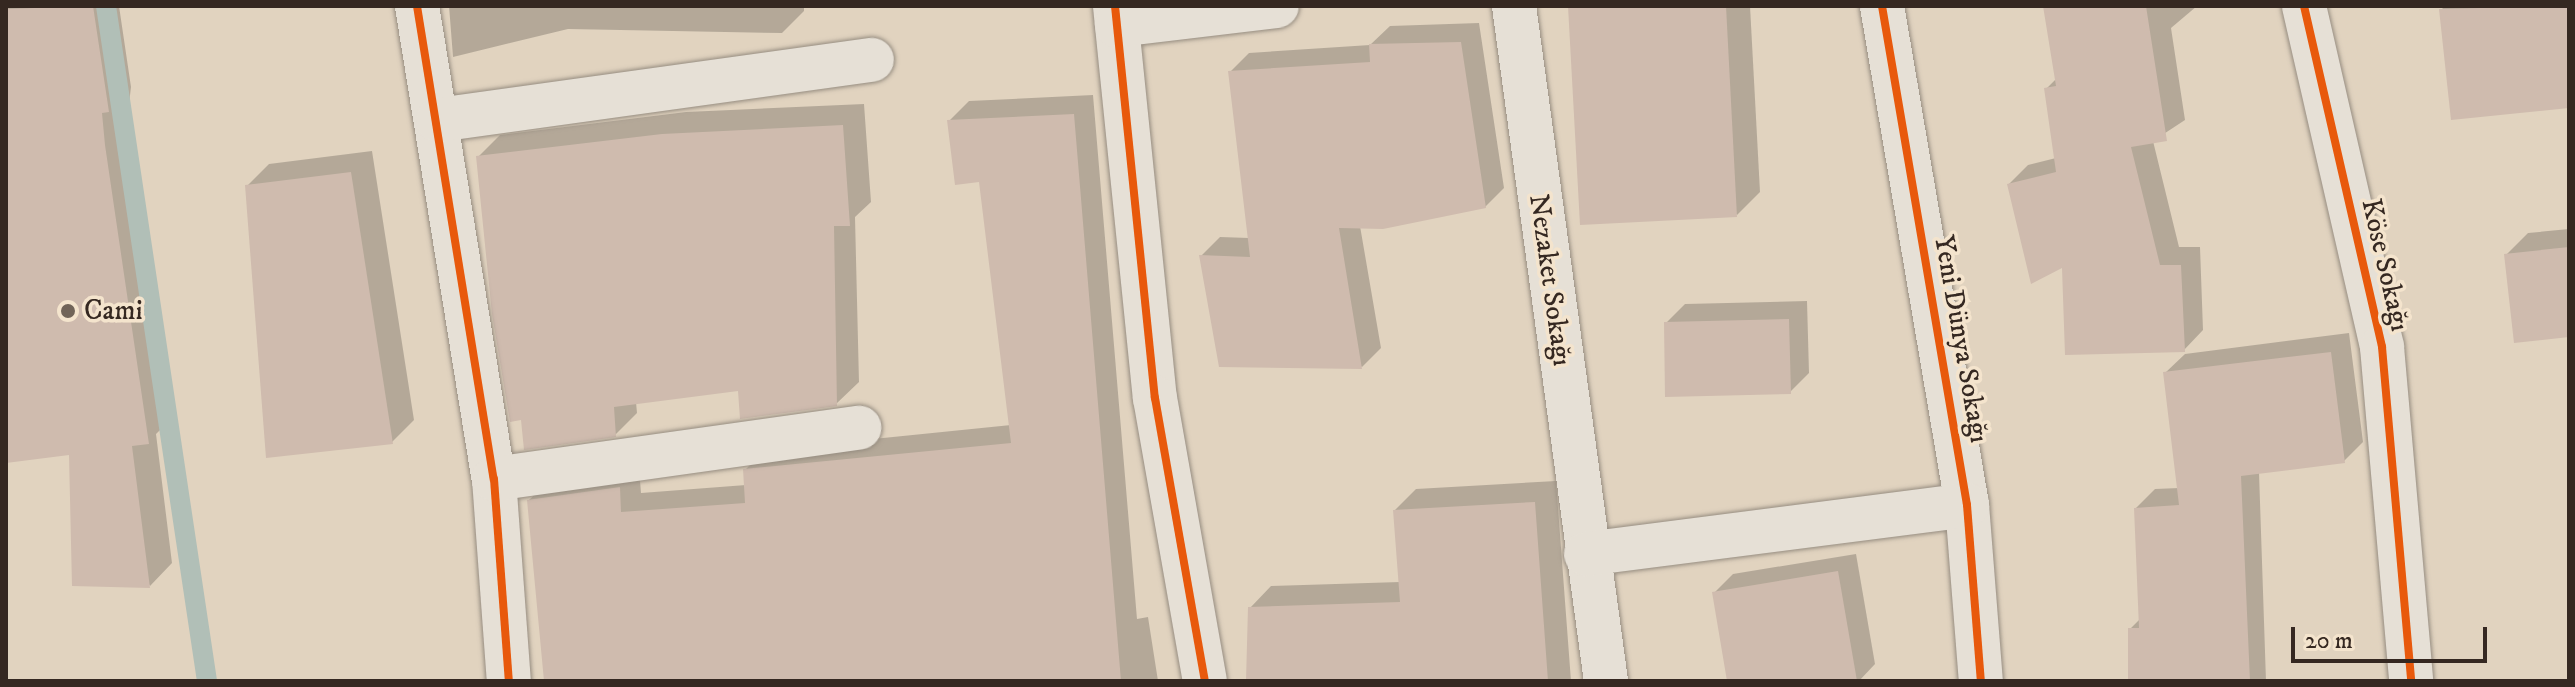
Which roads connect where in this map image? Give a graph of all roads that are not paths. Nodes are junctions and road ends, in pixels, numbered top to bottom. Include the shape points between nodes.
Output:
1 (417, 6) edge
2 (1277, 6) edge
3 (1514, 6) edge
4 (1882, 6) edge
5 (2304, 6) edge
6 (1116, 16) edge
7 (872, 60) dead end
8 (438, 120) junction
9 (859, 428) dead end
10 (494, 479) junction
11 (1967, 505) junction
12 (1586, 554) junction
13 (509, 681) edge
14 (1205, 681) edge
15 (1606, 681) edge
16 (1981, 681) edge
17 (2411, 681) edge

1 - 8 street
2 - 6 street
3 - 12 street, Nezaket Sokağı
4 - 11 street, Yeni Dünya Sokağı
5 - 17 street, Köse Sokağı via 2382,347
6 - 14 street via 1155,398
7 - 8 street
8 - 10 street
9 - 10 street
10 - 13 street
11 - 12 street
11 - 16 street, Yeni Dünya Sokağı
12 - 15 street, Nezaket Sokağı

